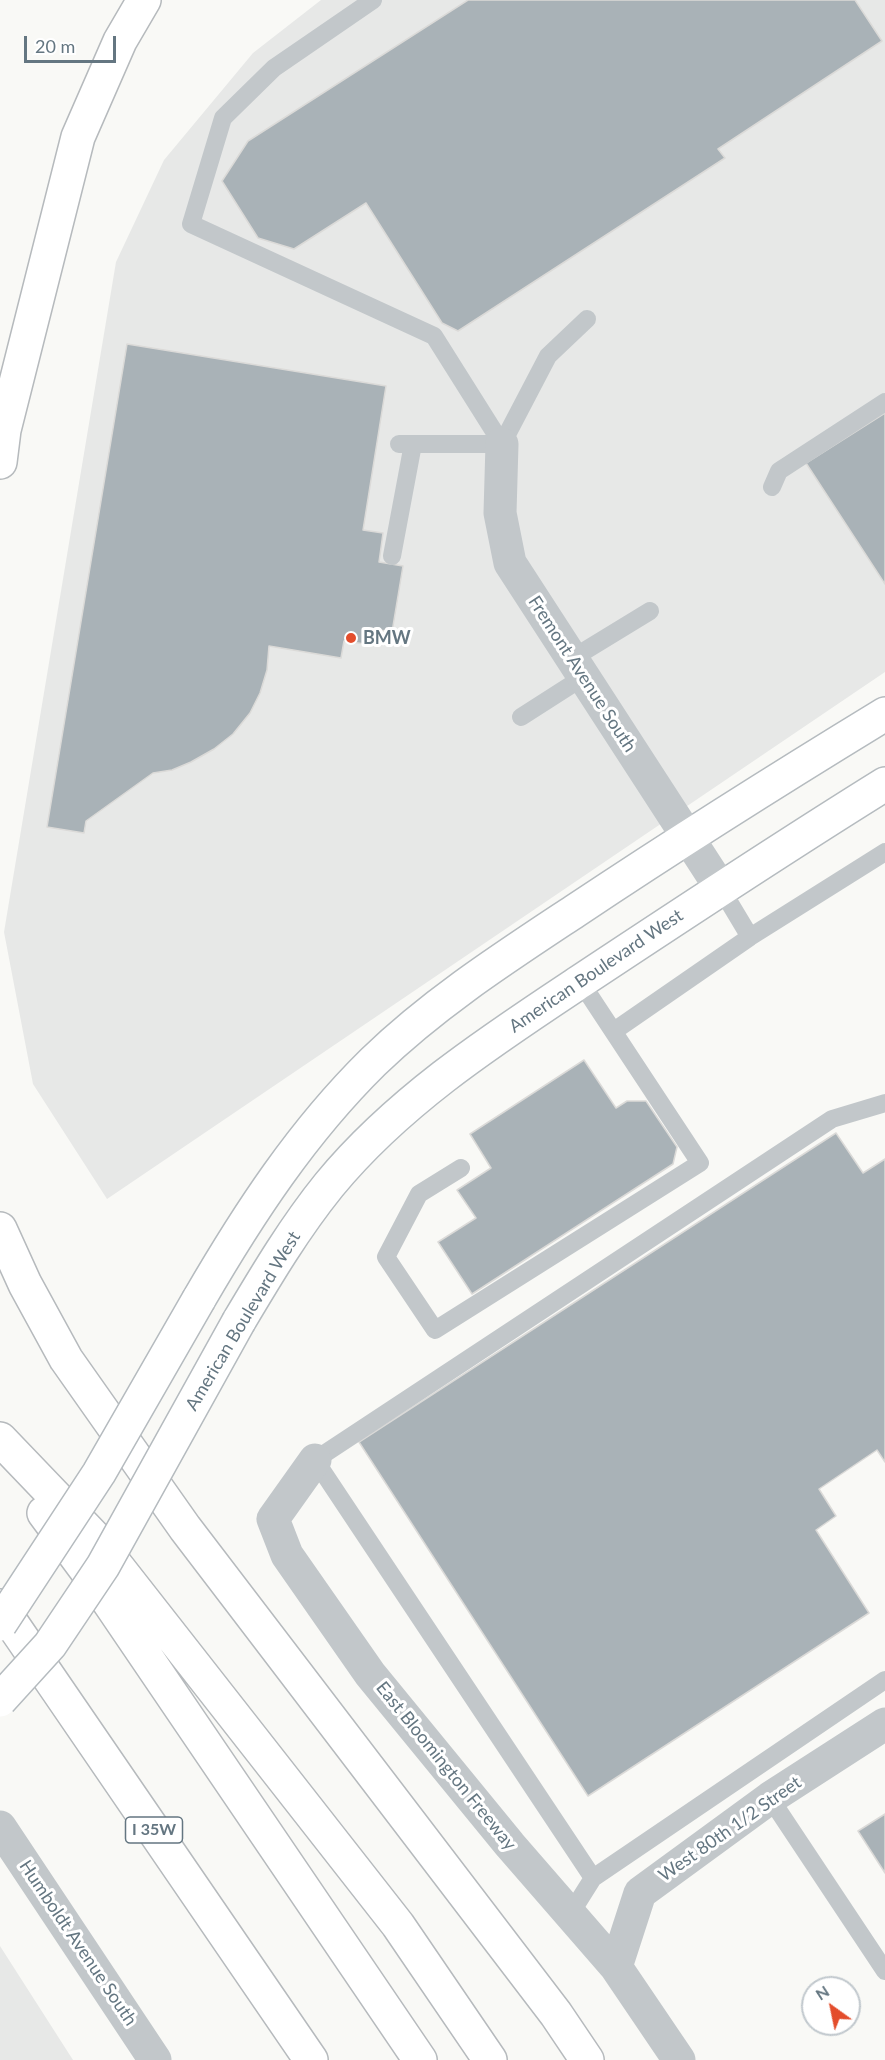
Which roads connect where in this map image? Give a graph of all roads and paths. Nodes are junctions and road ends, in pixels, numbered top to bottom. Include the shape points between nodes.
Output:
1 (144, 0) edge
2 (373, 0) edge
3 (587, 319) dead end
4 (885, 402) edge
5 (502, 444) junction
6 (0, 462) edge
7 (772, 487) dead end
8 (393, 556) dead end
9 (650, 611) dead end
10 (579, 667) junction
11 (885, 714) edge
12 (521, 717) dead end
13 (885, 784) edge
14 (687, 836) junction
15 (885, 852) edge
16 (720, 887) junction
17 (750, 937) junction
18 (580, 981) junction
19 (614, 1030) junction
20 (885, 1103) edge
21 (461, 1168) dead end
22 (0, 1229) edge
23 (0, 1439) edge
24 (0, 1454) edge
25 (315, 1460) junction
26 (0, 1606) edge
27 (6, 1625) edge
28 (885, 1680) edge
29 (0, 1700) edge
30 (885, 1724) edge
31 (770, 1798) junction
32 (0, 1827) edge
33 (594, 1878) junction
34 (571, 1913) junction
35 (616, 1967) junction
36 (885, 1971) edge
37 (310, 2058) edge
38 (155, 2060) edge
39 (420, 2060) edge
40 (490, 2060) edge
41 (587, 2060) edge
42 (679, 2060) edge

1 - 6 main road via 120,41 78,136 4,430
2 - 5 lane via 274,68 223,118 191,224 434,336
3 - 5 lane via 548,356
4 - 7 lane via 779,471
5 - 8 lane via 406,444
5 - 10 street, Fremont Avenue South via 500,513 510,563
9 - 10 lane
10 - 12 lane
10 - 14 street, Fremont Avenue South
11 - 14 main road
13 - 16 main road, American Boulevard West
14 - 16 street, Fremont Avenue South
14 - 27 main road, bridge via 426,1014 372,1063 274,1176
15 - 17 lane
16 - 17 lane
16 - 18 main road, American Boulevard West
17 - 19 lane
18 - 19 lane
18 - 29 main road, American Boulevard West, bridge via 472,1055 388,1123 330,1185 279,1254 239,1321 104,1566 50,1645
19 - 21 lane via 699,1163 435,1330 386,1257 419,1194
20 - 25 lane via 832,1119
22 - 41 main road via 66,1359 179,1519
23 - 40 main road via 94,1537 398,1925
24 - 39 main road via 99,1586
25 - 33 lane
25 - 34 street, East Bloomington Freeway via 273,1519 287,1555 370,1674
26 - 27 main road, I 35W
27 - 37 main road, I 35W
28 - 33 lane
30 - 31 street, West 80th 1/2 Street
31 - 35 street, West 80th 1/2 Street via 640,1893
31 - 36 lane
32 - 38 street, Humboldt Avenue South
33 - 34 lane
34 - 35 street, East Bloomington Freeway
35 - 42 street, East Bloomington Freeway

